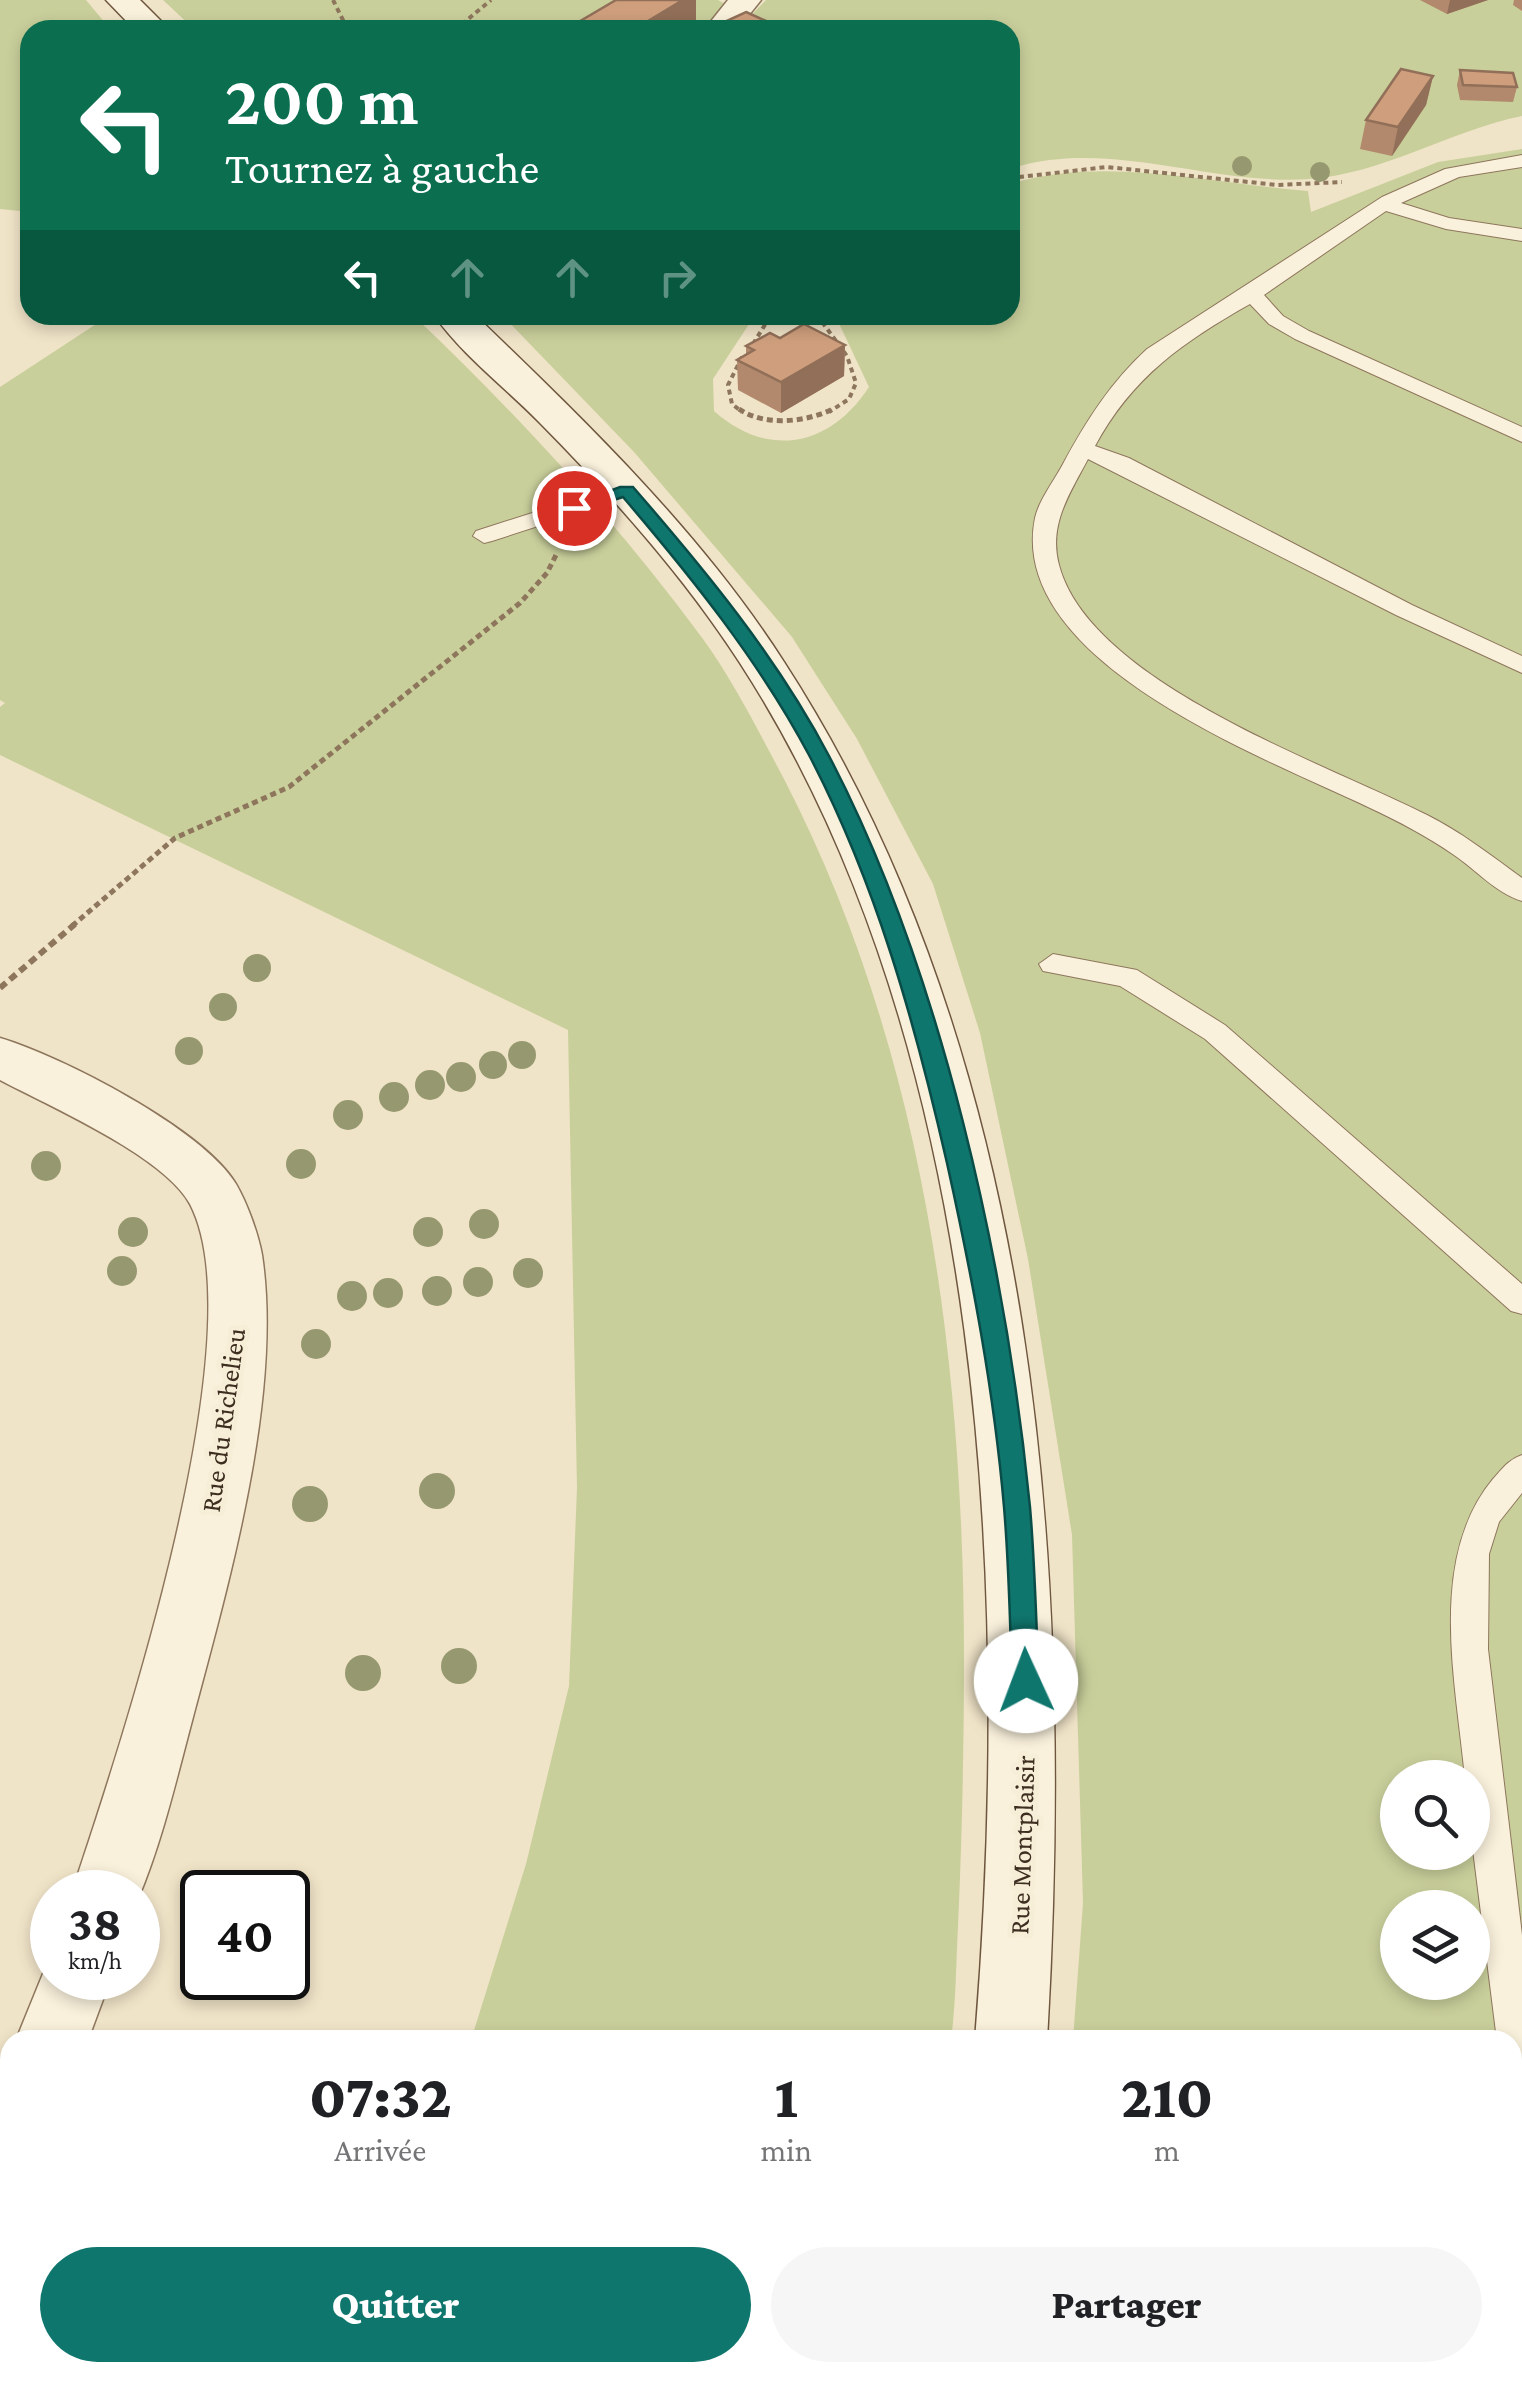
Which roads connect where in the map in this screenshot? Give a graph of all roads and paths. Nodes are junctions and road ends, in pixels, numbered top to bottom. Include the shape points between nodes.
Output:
1 (122, 0) edge
2 (491, 0) edge
3 (745, 0) edge
4 (143, 20) edge
5 (467, 20) edge
6 (728, 20) edge
7 (1522, 161) edge
8 (1020, 177) edge
9 (1350, 181) dead end
10 (1386, 204) junction
11 (1522, 236) edge
12 (1250, 293) junction
13 (464, 325) edge
14 (764, 325) edge
15 (824, 325) edge
16 (1522, 435) edge
17 (1084, 450) junction
18 (626, 490) junction
19 (548, 517) junction
20 (484, 536) dead end
21 (1522, 664) edge
22 (1522, 892) edge
23 (1053, 964) dead end
24 (0, 988) edge
25 (0, 1057) edge
26 (1522, 1302) edge
27 (1522, 1469) edge
28 (113, 1870) edge
29 (67, 2000) edge
30 (56, 2030) edge
31 (1012, 2030) edge
32 (1515, 2030) edge

1 - 4 street
2 - 5 path
3 - 6 street
7 - 10 lane via 1446,173
8 - 9 path via 1106,167 1278,185
10 - 11 lane
10 - 12 lane via 1344,225
12 - 16 lane via 1302,335
12 - 17 lane via 1140,367
13 - 18 street, Rue Montplaisir
14 - 15 path via 728,386 737,410 770,421 811,418 852,395 850,365
17 - 21 lane via 1122,463
17 - 22 lane via 1047,515 1046,536 1048,568 1079,626 1167,698 1424,824
18 - 19 lane
18 - 31 street, Rue Montplaisir via 727,612 819,756 890,917 955,1139 1000,1370 1022,1590 1026,1778
19 - 20 lane
19 - 24 path via 556,554 520,604 290,786 175,838
23 - 26 lane via 1127,977 1214,1032
25 - 28 street, Rue du Richelieu via 182,1159 217,1198 234,1244 238,1321 210,1519 171,1680
27 - 32 lane via 1484,1516 1472,1554 1472,1649
29 - 30 street

